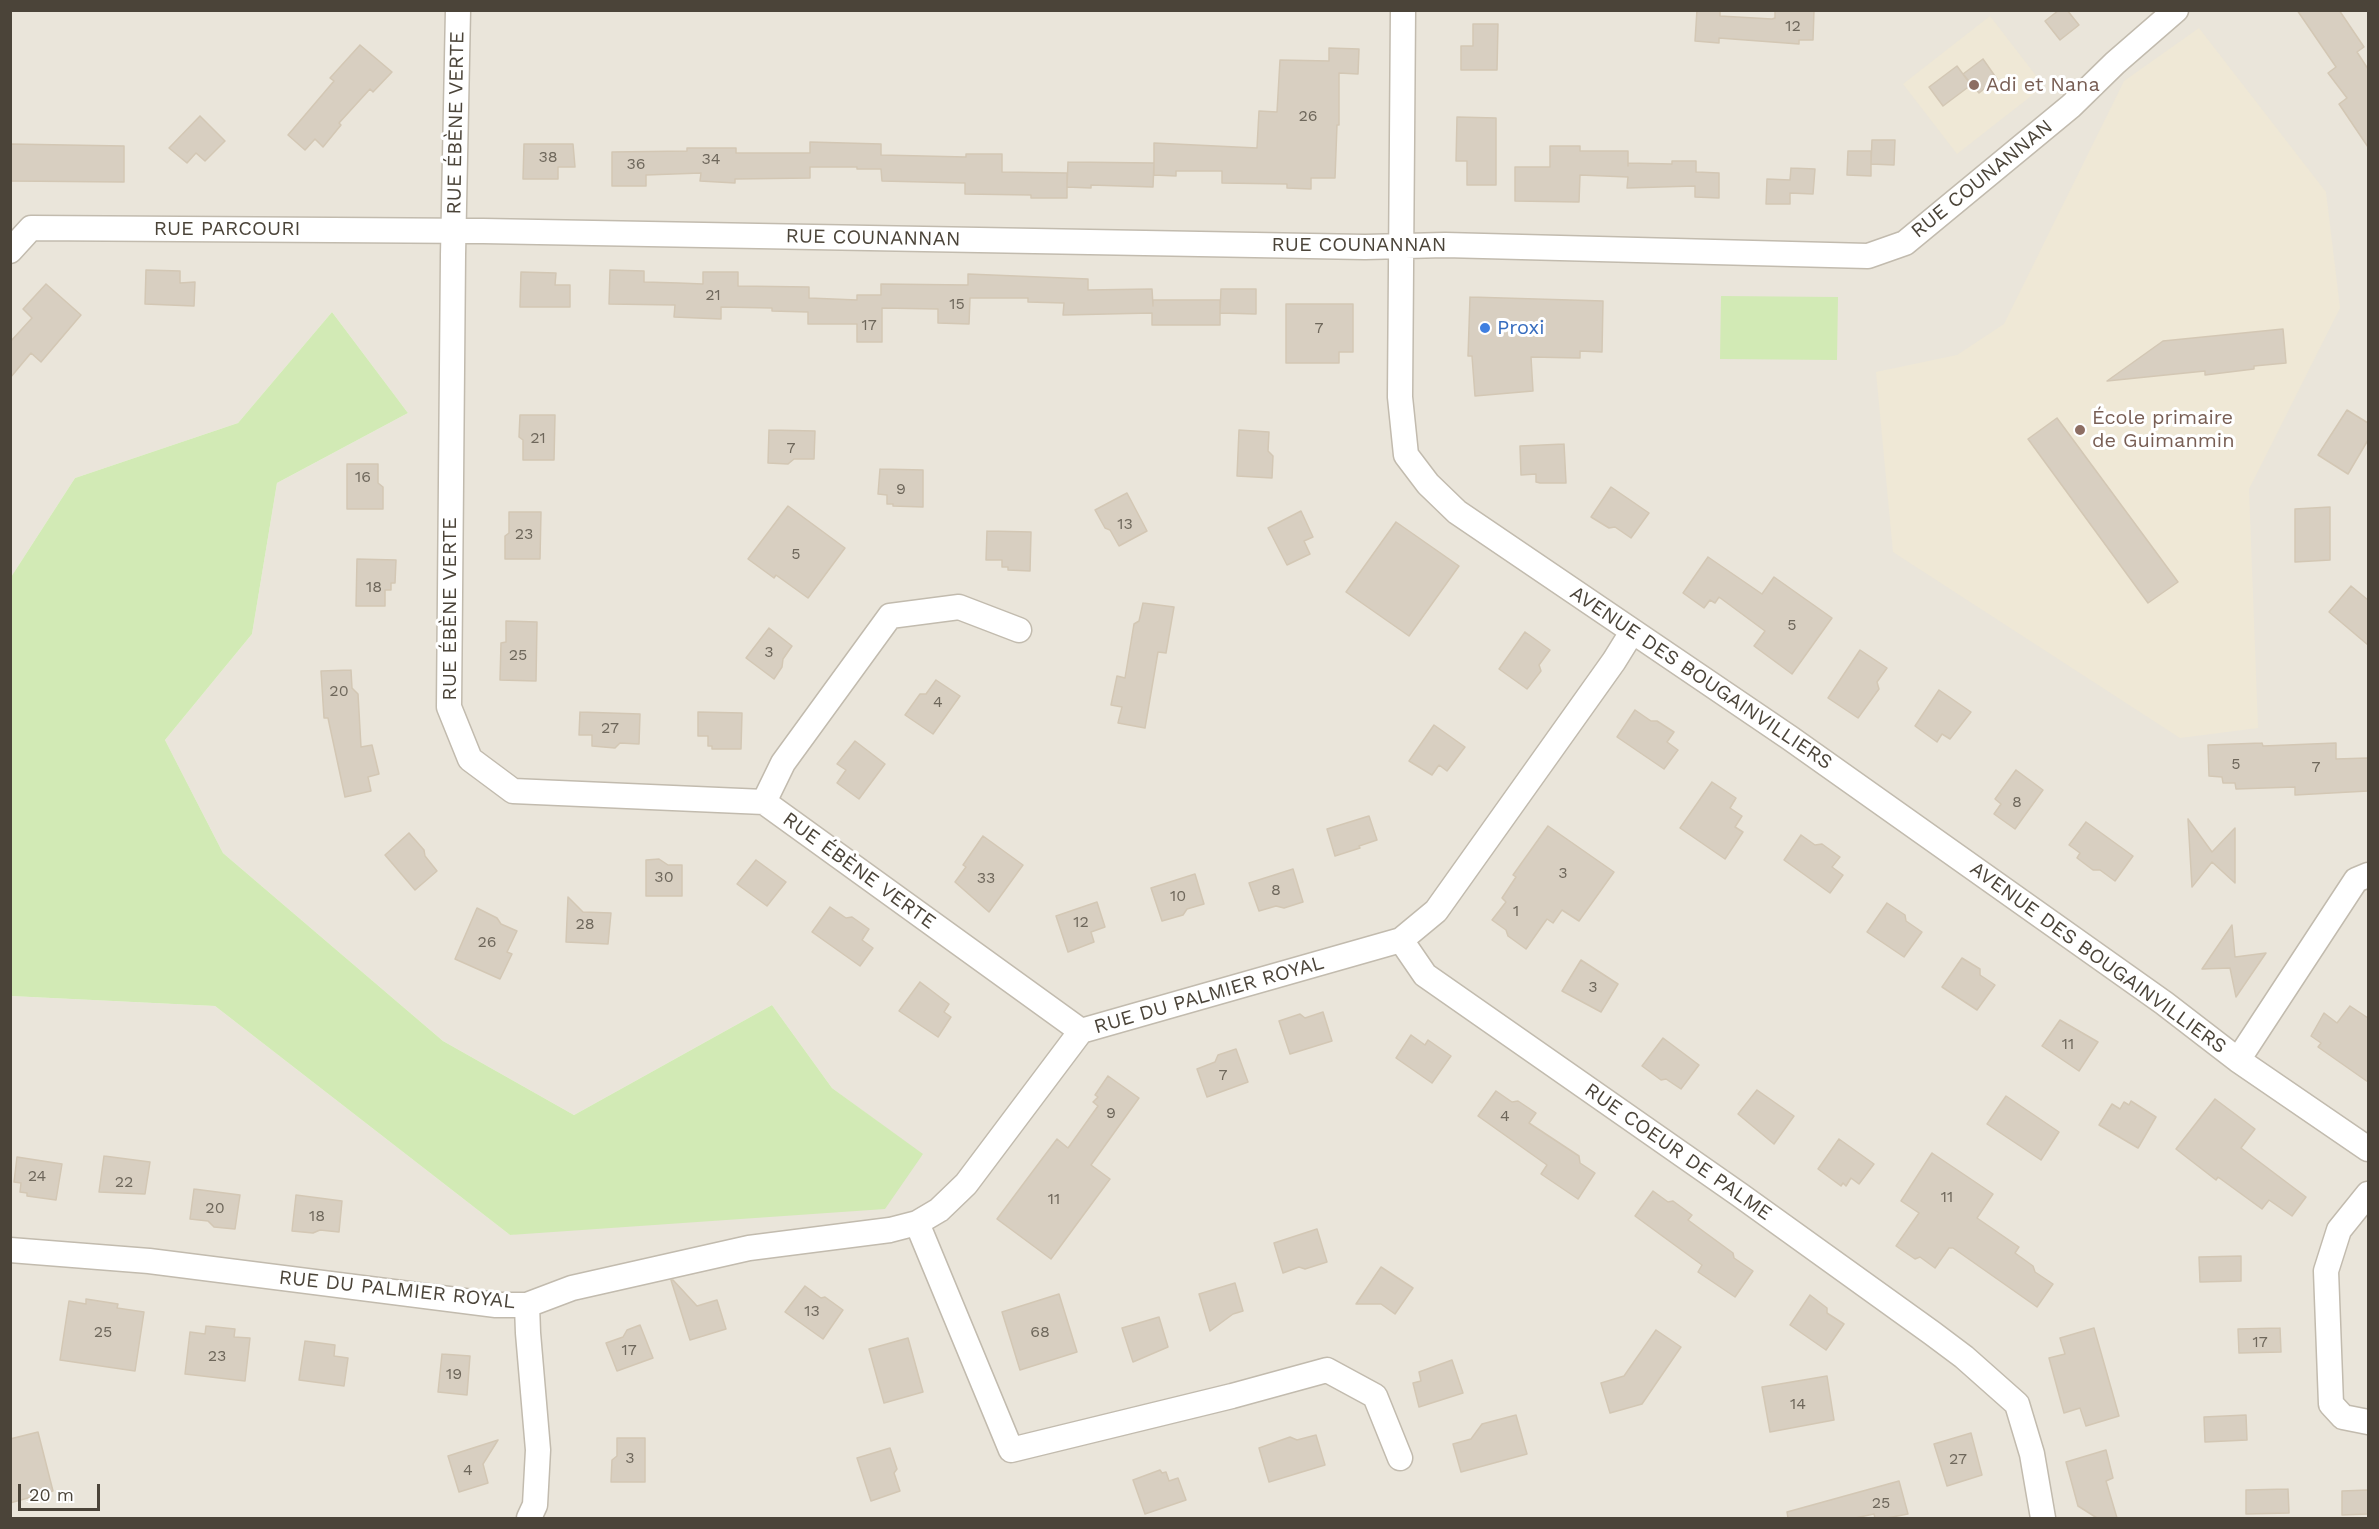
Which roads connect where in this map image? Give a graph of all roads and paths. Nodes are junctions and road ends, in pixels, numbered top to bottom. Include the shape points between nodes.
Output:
1 (458, 10) edge
2 (1403, 10) edge
3 (2176, 10) edge
4 (453, 231) junction
5 (1402, 246) junction
6 (10, 251) edge
7 (1020, 630) dead end
8 (1632, 632) junction
9 (764, 802) junction
10 (2368, 875) edge
11 (1401, 940) junction
12 (1081, 1031) junction
13 (2238, 1060) junction
14 (2368, 1149) edge
15 (2368, 1194) edge
16 (917, 1223) junction
17 (10, 1250) edge
18 (527, 1305) junction
19 (2368, 1422) edge
20 (1400, 1458) dead end
21 (529, 1518) edge
22 (2043, 1518) edge

1 - 4 street, RUE ÉBÈNE VERTE
2 - 5 street, AVENUE DES BOUGAINVILLIERS
3 - 5 street, RUE COUNANNAN via 2071,106 1905,243 1868,256
4 - 5 street, RUE COUNANNAN
4 - 6 street, RUE PARCOURI via 31,228
4 - 9 street, RUE ÉBÈNE VERTE via 448,707 470,759 513,791
5 - 8 street, AVENUE DES BOUGAINVILLIERS via 1400,397 1406,455 1457,513
7 - 9 street via 959,607 890,616 783,763
8 - 11 street, RUE DU PALMIER ROYAL via 1436,911
8 - 13 street, AVENUE DES BOUGAINVILLIERS via 1819,758
9 - 12 street, RUE ÉBÈNE VERTE
10 - 13 street via 2356,880
11 - 12 street, RUE DU PALMIER ROYAL
11 - 22 street, RUE COEUR DE PALME via 1425,975 1740,1194 1965,1357 2017,1404 2032,1454
12 - 16 street, RUE DU PALMIER ROYAL via 966,1184 939,1210
13 - 14 street, AVENUE DES BOUGAINVILLIERS
15 - 19 street via 2339,1230 2326,1271 2331,1404 2343,1417
16 - 18 street, RUE DU PALMIER ROYAL via 749,1248 572,1288
16 - 20 street via 1011,1450 1327,1370 1375,1396
17 - 18 street, RUE DU PALMIER ROYAL via 148,1261 496,1305
18 - 21 street via 538,1450 535,1505

